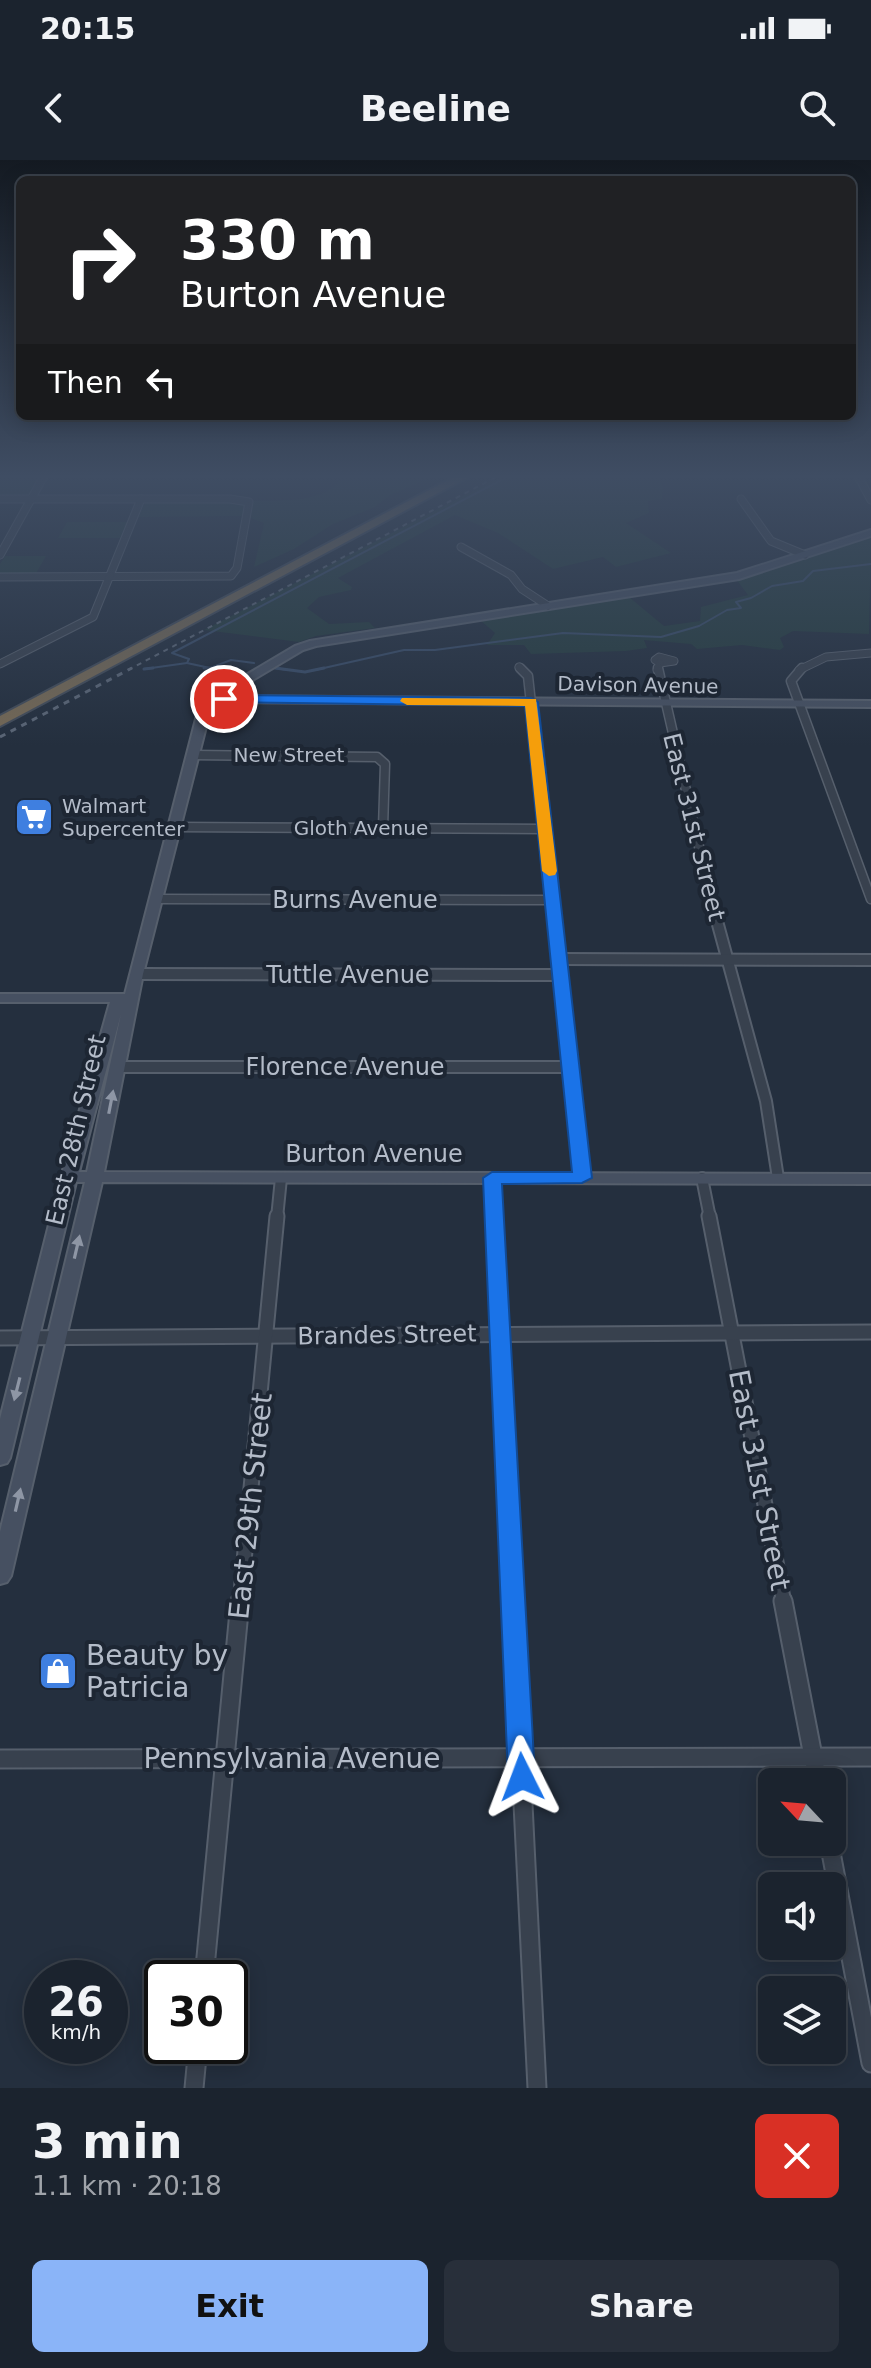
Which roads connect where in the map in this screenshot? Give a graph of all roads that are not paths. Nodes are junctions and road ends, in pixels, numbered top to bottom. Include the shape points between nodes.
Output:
1 (114, 566) edge
2 (237, 566) edge
3 (274, 566) edge
4 (291, 566) edge
5 (495, 566) edge
6 (771, 566) edge
7 (0, 577) edge
8 (110, 577) junction
9 (548, 606) junction
10 (871, 653) edge
11 (660, 663) dead end
12 (0, 664) edge
13 (519, 667) dead end
14 (213, 699) junction
15 (531, 702) junction
16 (664, 704) junction
17 (798, 704) junction
18 (871, 704) edge
19 (0, 712) edge
20 (0, 722) edge
21 (193, 755) junction
22 (175, 827) junction
23 (383, 828) junction
24 (546, 829) junction
25 (157, 899) junction
26 (871, 899) edge
27 (552, 900) junction
28 (559, 959) junction
29 (726, 960) junction
30 (871, 960) edge
31 (136, 974) junction
32 (561, 975) junction
33 (0, 998) edge
34 (124, 998) junction
35 (118, 1067) junction
36 (571, 1067) junction
37 (69, 1177) junction
38 (93, 1177) junction
39 (281, 1178) junction
40 (492, 1178) junction
41 (582, 1178) junction
42 (702, 1178) junction
43 (778, 1178) junction
44 (871, 1179) edge
45 (871, 1332) edge
46 (732, 1333) junction
47 (500, 1334) junction
48 (267, 1336) junction
49 (0, 1338) edge
50 (30, 1338) junction
51 (56, 1338) junction
52 (0, 1458) edge
53 (0, 1576) edge
54 (521, 1756) junction
55 (871, 1757) edge
56 (225, 1758) junction
57 (813, 1758) junction
58 (0, 1759) edge
59 (815, 1768) edge
60 (832, 1856) edge
61 (206, 1960) edge
62 (871, 2063) edge
63 (196, 2064) edge
64 (194, 2088) edge
65 (537, 2088) edge

1 - 8 street
2 - 8 street via 231,576
3 - 19 highway
4 - 20 highway
5 - 9 street
6 - 9 street via 739,576
7 - 8 street
8 - 12 street via 89,620
9 - 14 street via 314,643
10 - 17 street via 833,656 803,666 791,681
11 - 16 street, East 31st Street
13 - 15 street via 528,676
14 - 15 street, Davison Avenue
14 - 21 street, East 28th Street via 203,715
15 - 16 street, Davison Avenue
15 - 24 street
16 - 17 street, Davison Avenue
16 - 29 street, East 31st Street
17 - 18 street, Davison Avenue
17 - 26 street
21 - 22 street, East 28th Street
21 - 23 street, New Street via 367,755 384,760
22 - 23 street, Gloth Avenue
22 - 25 street, East 28th Street
23 - 24 street, Gloth Avenue
24 - 27 street
25 - 27 street, Burns Avenue
25 - 31 street, East 28th Street
27 - 28 street
28 - 29 street
28 - 32 street
29 - 30 street
29 - 43 street, East 31st Street via 766,1101
31 - 32 street, Tuttle Avenue
31 - 34 street, East 28th Street
32 - 36 street
33 - 34 street
34 - 35 street, East 28th Street
34 - 37 street, East 28th Street
35 - 36 street, Florence Avenue
38 -> 35 street, East 28th Street
36 - 41 street
37 - 38 street, Burton Avenue
37 - 50 street, East 28th Street
38 - 39 street, Burton Avenue
51 -> 38 street, East 28th Street
39 - 40 street, Burton Avenue
39 - 48 street, East 29th Street
40 - 41 street, Burton Avenue
40 - 47 street
41 - 42 street, Burton Avenue
42 - 43 street, Burton Avenue
42 - 46 street, East 31st Street
43 - 44 street, Burton Avenue
45 - 46 street, Brandes Street
46 - 47 street, Brandes Street
46 - 57 street, East 31st Street
47 - 48 street, Brandes Street
47 - 54 street
48 - 51 street, Brandes Street
48 - 56 street, East 29th Street
49 - 50 street, Brandes Street
50 - 51 street, Brandes Street
50 -> 52 street, East 28th Street
53 -> 51 street, East 28th Street
54 - 56 street, Pennsylvania Avenue
54 - 57 street, Pennsylvania Avenue
54 - 65 street
55 - 57 street, Pennsylvania Avenue
56 - 58 street, Pennsylvania Avenue
56 - 61 street, East 29th Street
57 - 59 street, East 31st Street
60 - 62 street
63 - 64 street

